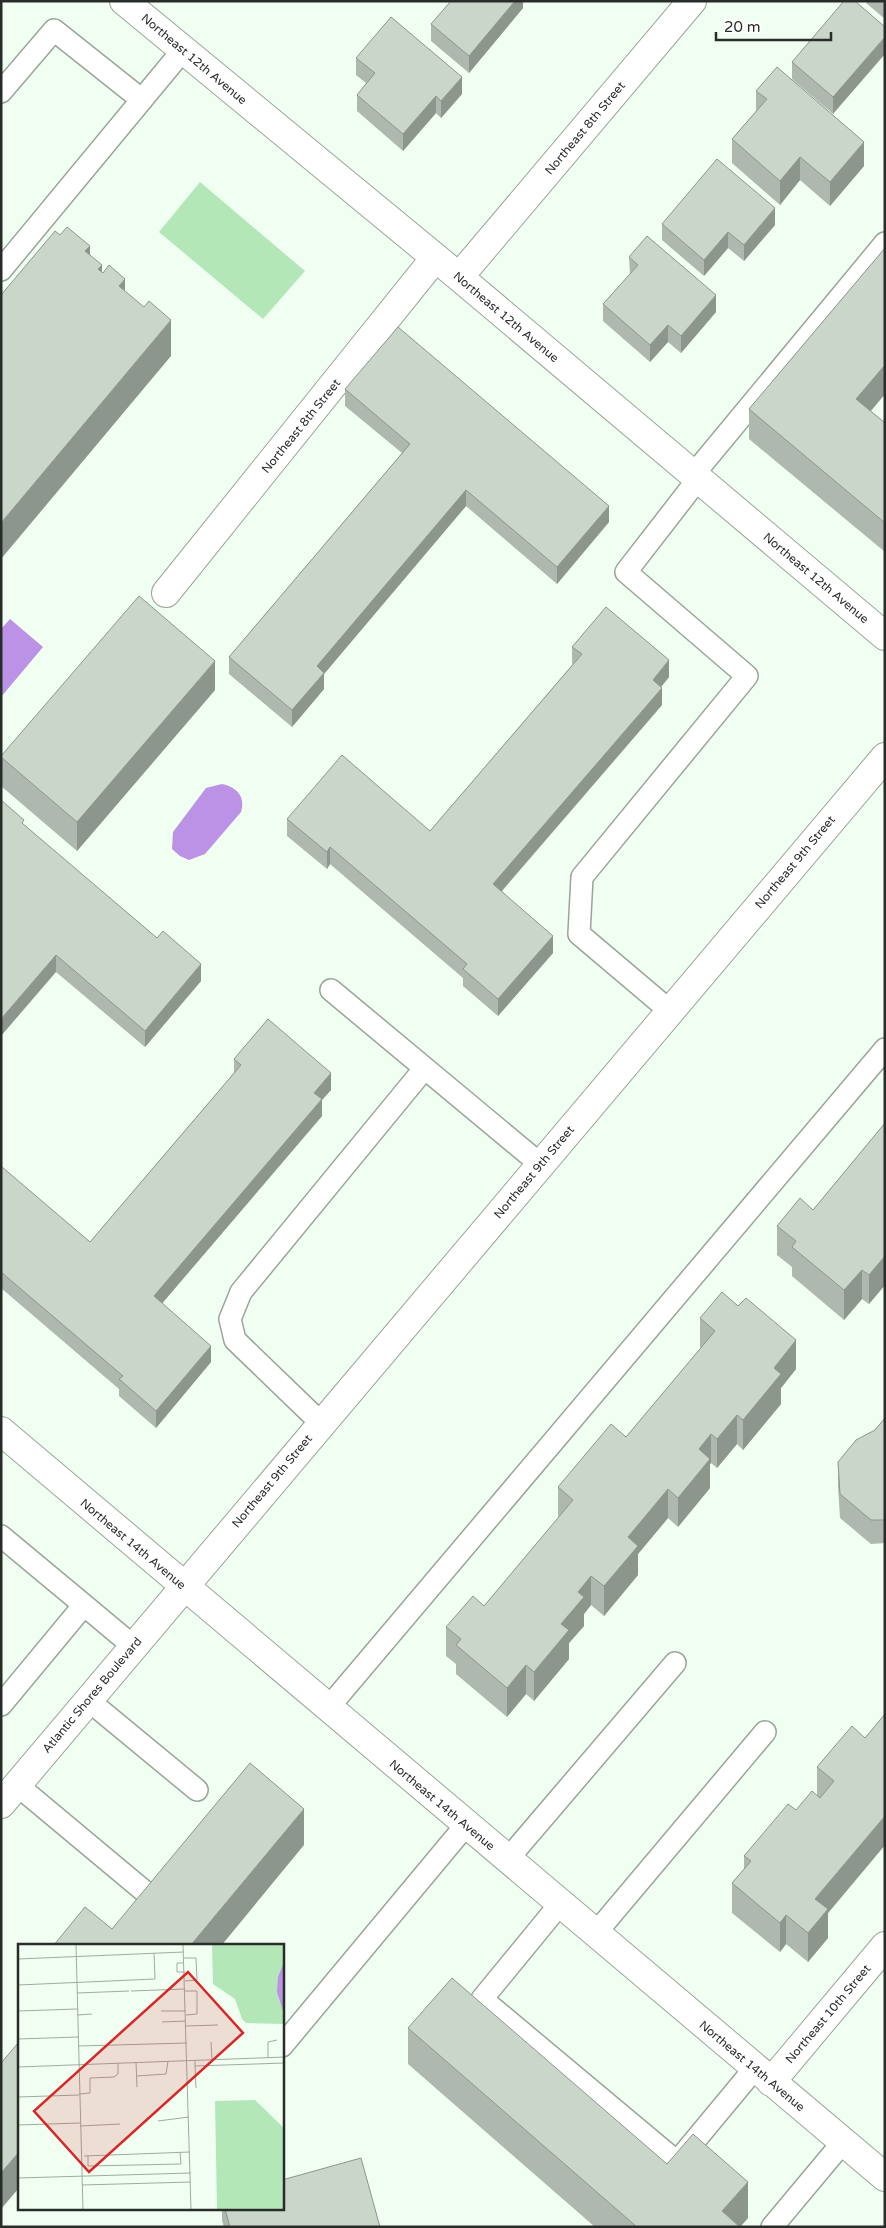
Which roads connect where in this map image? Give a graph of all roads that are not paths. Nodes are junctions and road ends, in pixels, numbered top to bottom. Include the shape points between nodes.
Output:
1 (124, 1) edge
2 (692, 1) edge
3 (183, 50) junction
4 (1, 92) edge
5 (142, 100) junction
6 (885, 243) edge
7 (435, 258) junction
8 (1, 270) edge
9 (458, 277) junction
10 (696, 477) junction
11 (166, 593) dead end
12 (885, 636) edge
13 (885, 756) edge
14 (331, 990) dead end
15 (670, 1011) junction
16 (885, 1049) edge
17 (424, 1069) junction
18 (540, 1164) junction
19 (321, 1423) junction
20 (1, 1431) edge
21 (1, 1536) edge
22 (183, 1586) junction
23 (84, 1605) junction
24 (133, 1646) junction
25 (675, 1663) dead end
26 (88, 1700) junction
27 (1, 1705) edge
28 (328, 1708) junction
29 (765, 1732) dead end
30 (197, 1790) dead end
31 (9, 1794) edge
32 (466, 1825) junction
33 (507, 1860) junction
34 (560, 1904) junction
35 (162, 1906) edge
36 (595, 1934) junction
37 (885, 1946) edge
38 (284, 2044) edge
39 (763, 2075) junction
40 (843, 2142) junction
41 (885, 2177) edge
42 (772, 2227) edge

1 - 3 street, Northeast 12th Avenue
2 - 9 street, Northeast 8th Street
3 - 5 lane
3 - 7 street, Northeast 12th Avenue
4 - 5 lane via 54,30
5 - 8 lane
6 - 10 lane
7 - 9 street, Northeast 12th Avenue
7 - 11 street, Northeast 8th Street
9 - 10 street, Northeast 12th Avenue
10 - 12 street, Northeast 12th Avenue
10 - 15 lane via 626,572 747,676 582,877 579,934
13 - 15 street, Northeast 9th Street
14 - 17 lane
15 - 18 street, Northeast 9th Street
16 - 28 lane
17 - 18 lane
17 - 19 lane via 241,1292 230,1318 235,1340
18 - 19 street, Northeast 9th Street
19 - 22 street, Northeast 9th Street
20 - 22 street, Northeast 14th Avenue
21 - 23 lane
22 - 24 street, Atlantic Shores Boulevard
22 - 28 street, Northeast 14th Avenue
23 - 24 lane
23 - 27 lane
24 - 26 street, Atlantic Shores Boulevard
25 - 33 lane
26 - 30 lane
26 - 31 street, Atlantic Shores Boulevard
28 - 32 street, Northeast 14th Avenue
29 - 36 lane
31 - 35 lane
32 - 33 street, Northeast 14th Avenue
32 - 38 lane
33 - 34 street, Northeast 14th Avenue
34 - 36 street, Northeast 14th Avenue
34 - 39 lane via 482,1999 677,2162
36 - 39 street, Northeast 14th Avenue
37 - 39 street, Northeast 10th Street
39 - 40 street, Northeast 14th Avenue
40 - 41 street, Northeast 14th Avenue
40 - 42 lane

